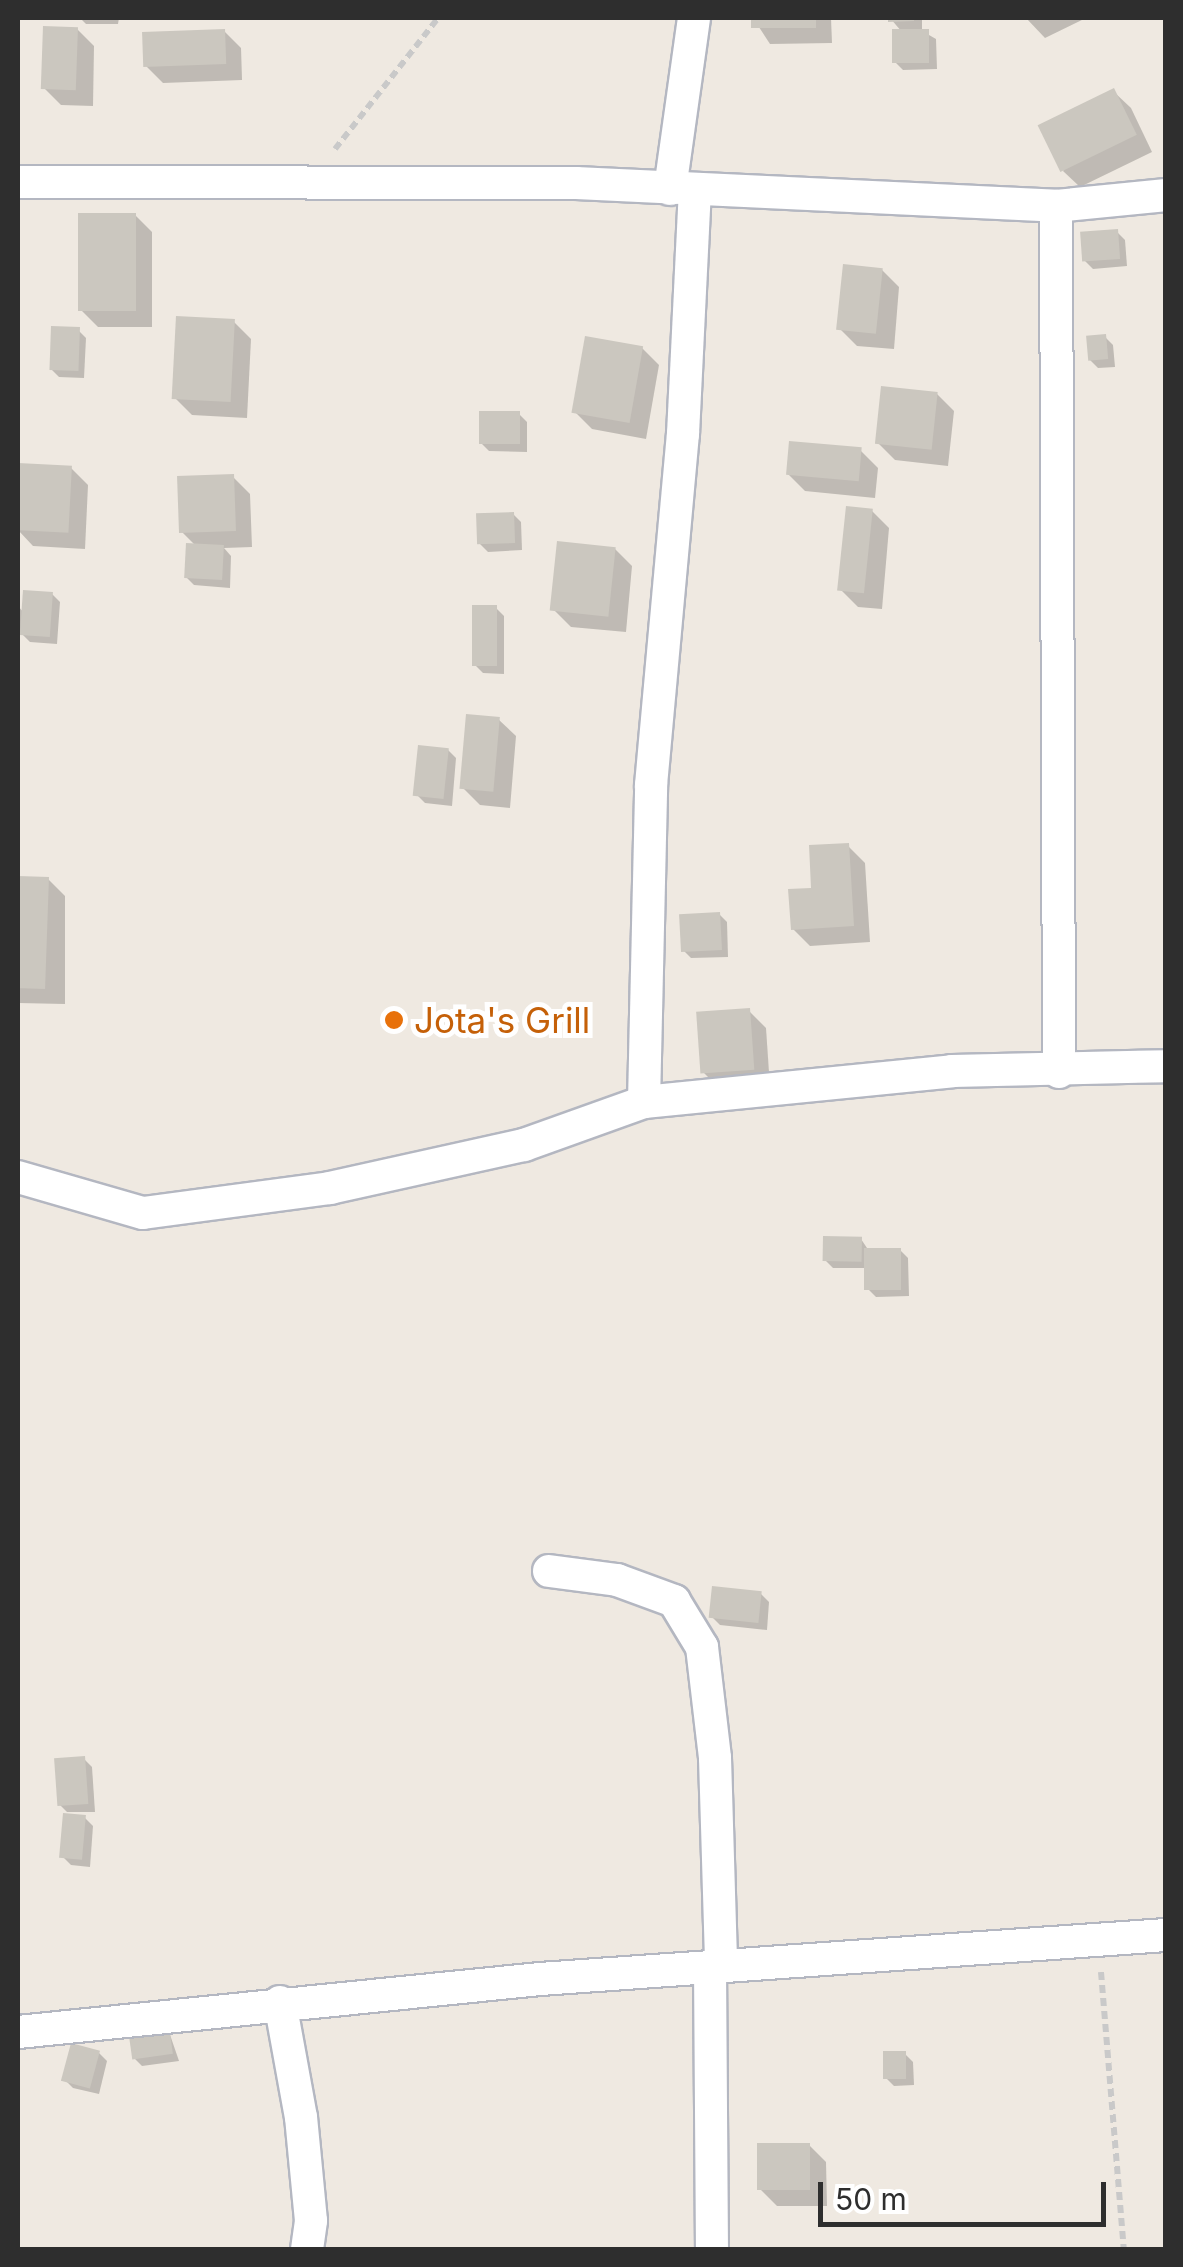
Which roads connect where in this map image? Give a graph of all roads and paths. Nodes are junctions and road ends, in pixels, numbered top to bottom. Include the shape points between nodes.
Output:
1 (438, 18) edge
2 (694, 18) edge
3 (306, 178) junction
4 (18, 182) edge
5 (682, 190) junction
6 (1166, 196) edge
7 (1056, 206) junction
8 (1166, 1066) edge
9 (1060, 1072) junction
10 (644, 1102) junction
11 (18, 1177) edge
12 (549, 1571) dead end
13 (1166, 1935) edge
14 (1100, 1940) junction
15 (715, 1965) junction
16 (280, 2002) junction
17 (18, 2032) edge
18 (307, 2250) edge
19 (712, 2250) edge
20 (1124, 2250) edge

1 - 3 path via 349,135
2 - 5 street
3 - 4 street
3 - 5 street
5 - 7 street
5 - 10 street via 683,434 651,785
6 - 7 street
7 - 9 street via 1053,814
8 - 9 street
9 - 10 street via 952,1071
10 - 11 street via 524,1146 236,1204 143,1213
12 - 15 street via 617,1580 674,1601 702,1648 714,1758
13 - 14 street
14 - 15 street
14 - 20 path
15 - 16 street
15 - 19 street
16 - 17 street
16 - 18 street via 301,2116 312,2221

